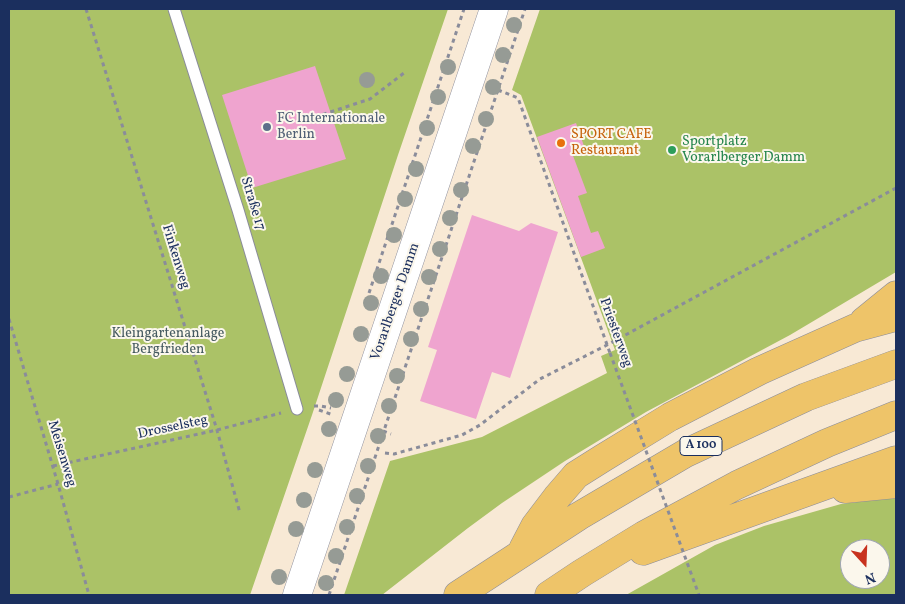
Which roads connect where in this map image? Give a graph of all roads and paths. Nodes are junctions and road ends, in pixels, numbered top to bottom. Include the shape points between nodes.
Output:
1 (86, 9) edge
2 (174, 9) edge
3 (464, 9) edge
4 (494, 9) edge
5 (519, 9) edge
6 (525, 10) edge
7 (456, 32) dead end
8 (404, 73) dead end
9 (498, 90) junction
10 (300, 122) dead end
11 (896, 188) edge
12 (896, 295) edge
13 (896, 317) edge
14 (9, 319) edge
15 (855, 328) junction
16 (607, 345) junction
17 (896, 364) edge
18 (303, 408) junction
19 (331, 408) dead end
20 (319, 410) dead end
21 (896, 415) edge
22 (336, 416) dead end
23 (376, 429) dead end
24 (217, 430) junction
25 (383, 431) junction
26 (391, 434) dead end
27 (385, 453) dead end
28 (896, 460) edge
29 (53, 466) junction
30 (58, 484) junction
31 (896, 484) edge
32 (802, 493) junction
33 (9, 497) edge
34 (240, 513) dead end
35 (520, 554) junction
36 (582, 573) junction
37 (301, 585) edge
38 (89, 595) edge
39 (329, 595) edge
40 (458, 595) edge
41 (549, 595) edge
42 (699, 595) edge

1 - 24 path, Finkenweg
2 - 18 lane, Straße 17
3 - 7 path
4 - 37 street, Vorarlberger Damm
5 - 6 path
6 - 9 path
8 - 10 path via 370,98
9 - 16 path, Priesterweg via 518,98
9 - 25 path
11 - 16 path
12 - 15 highway
13 - 15 highway
14 - 29 path, Meisenweg
15 - 35 highway via 759,370 670,417 576,475 536,526
16 - 27 path via 540,379 480,425 462,434 394,454
16 - 42 path, Priesterweg, bridge
17 - 35 highway, A 100 via 806,397 686,452
18 - 19 path, Drosselsteg
18 - 24 path, Drosselsteg
20 - 22 path
21 - 36 highway via 737,485
23 - 25 path
24 - 29 path, Drosselsteg
24 - 34 path, Finkenweg
25 - 26 path
25 - 39 path
28 - 32 highway
29 - 30 path, Meisenweg
30 - 33 path
30 - 38 path, Meisenweg
31 - 32 highway
32 - 36 highway
35 - 40 highway, A 100
36 - 41 highway

